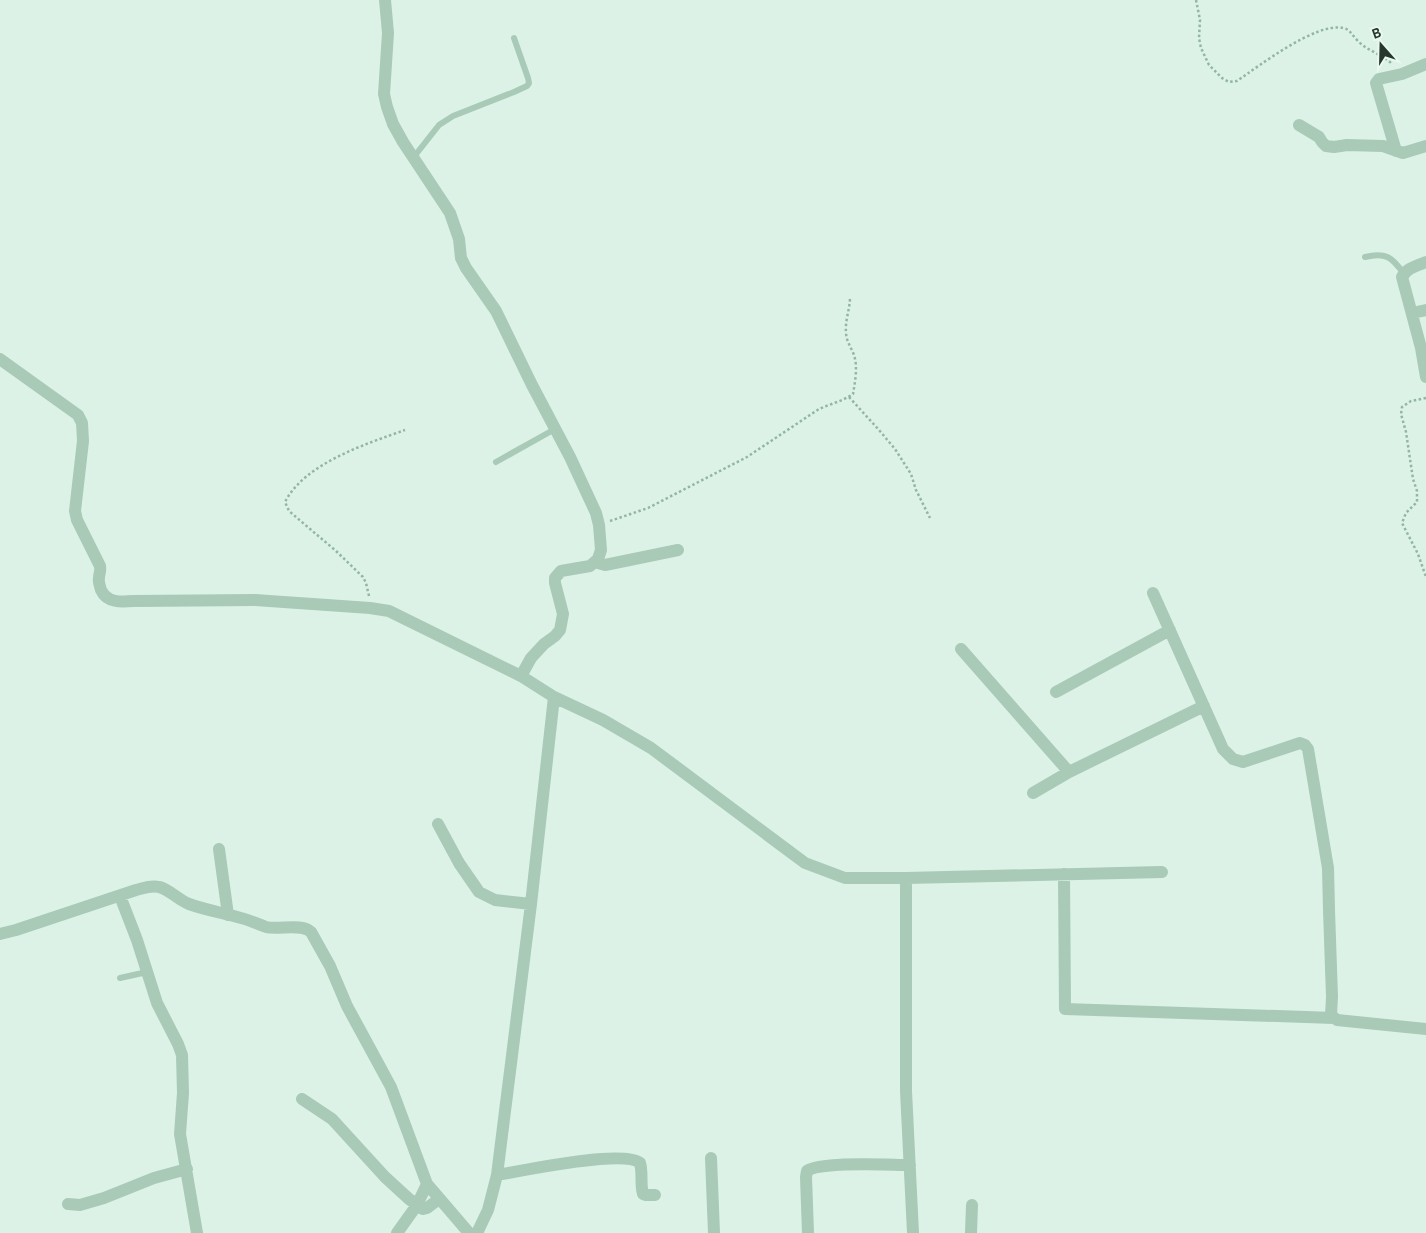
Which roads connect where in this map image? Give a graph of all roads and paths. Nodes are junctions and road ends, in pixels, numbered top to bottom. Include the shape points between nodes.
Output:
1 (385, 0) edge
2 (1196, 0) edge
3 (514, 38) dead end
4 (1426, 64) edge
5 (1402, 74) junction
6 (1299, 125) dead end
7 (1426, 146) edge
8 (1396, 150) junction
9 (413, 158) junction
10 (1365, 258) dead end
11 (1426, 262) edge
12 (1404, 274) junction
13 (850, 297) dead end
14 (1426, 310) edge
15 (1412, 313) junction
16 (0, 359) edge
17 (1426, 377) edge
18 (849, 397) junction
19 (1426, 398) edge
20 (405, 430) dead end
21 (556, 430) junction
22 (496, 462) dead end
23 (930, 518) dead end
24 (599, 525) junction
25 (678, 550) dead end
26 (596, 562) junction
27 (1426, 577) edge
28 (1153, 592) dead end
29 (370, 608) junction
30 (1170, 630) junction
31 (961, 649) dead end
32 (521, 676) junction
33 (1056, 692) dead end
34 (554, 697) junction
35 (1204, 706) junction
36 (1069, 772) junction
37 (1033, 794) dead end
38 (438, 824) dead end
39 (219, 849) dead end
40 (1162, 872) dead end
41 (1064, 874) junction
42 (906, 878) junction
43 (120, 896) junction
44 (531, 904) junction
45 (228, 915) junction
46 (0, 934) edge
47 (147, 972) junction
48 (120, 978) dead end
49 (1334, 1018) junction
50 (1426, 1029) edge
51 (302, 1099) dead end
52 (711, 1158) dead end
53 (910, 1165) junction
54 (187, 1169) junction
55 (497, 1175) junction
56 (427, 1184) junction
57 (655, 1195) dead end
58 (438, 1199) junction
59 (68, 1204) dead end
60 (417, 1204) junction
61 (972, 1205) dead end
62 (197, 1233) edge
63 (397, 1233) edge
64 (469, 1233) edge
65 (477, 1233) edge
66 (714, 1233) edge
67 (808, 1233) edge
68 (913, 1233) edge
69 (971, 1233) edge

1 - 9 street via 388,33 384,94 393,124
2 - 5 path via 1202,48 1209,65 1229,82 1237,81 1309,35 1336,28 1352,33 1357,41 1388,59
3 - 9 lane via 528,86 453,116 439,125
4 - 5 street
5 - 8 street via 1376,83
6 - 8 street via 1319,137 1326,146 1384,146
7 - 8 street via 1403,153
9 - 21 street via 450,213 459,239 461,258 496,311
10 - 12 lane via 1388,257
11 - 12 street
12 - 15 street via 1402,277
13 - 18 path via 846,333 856,364 853,394
14 - 15 street
15 - 17 street
16 - 29 street via 78,415 82,423 75,511 100,566 98,579 103,595 118,602 255,600
18 - 23 path via 895,449 911,474
18 - 24 path via 819,409 747,457 648,508
19 - 27 path via 1411,401 1402,407 1401,414 1417,492 1417,502 1402,522
20 - 29 path via 330,461 301,481 285,502 289,511 363,577
21 - 22 lane
21 - 24 street via 584,484
24 - 26 street via 601,550
25 - 26 street via 605,564
26 - 32 street via 558,574 555,583 563,614 560,630 530,658
28 - 30 street
29 - 32 street via 389,611 412,621
30 - 33 street
30 - 35 street
31 - 36 street
32 - 34 street
34 - 42 street via 651,748 805,862 844,878
34 - 44 street
35 - 36 street
35 - 49 street via 1224,750 1233,759 1243,762 1300,743 1308,749 1328,868 1331,1012
36 - 37 street
38 - 44 street via 479,892 494,900
39 - 45 street
40 - 41 street
41 - 42 street
41 - 49 street via 1064,1009
42 - 53 street via 906,1091
43 - 45 street via 156,886 186,903
43 - 46 street
43 - 47 street
44 - 55 street
45 - 56 street via 269,928 303,927 311,932 391,1087
47 - 48 lane
47 - 54 street via 157,1003 182,1055 180,1134
49 - 50 street
51 - 60 street via 332,1119 385,1177
52 - 66 street
53 - 67 street via 811,1168 806,1177
53 - 68 street
54 - 59 street via 104,1198 80,1205
54 - 62 street
55 - 57 street via 588,1160 633,1159 640,1163 643,1194
55 - 65 street via 488,1210
56 - 58 street
56 - 60 street
58 - 60 street via 423,1209
58 - 64 street
60 - 63 street
61 - 69 street

